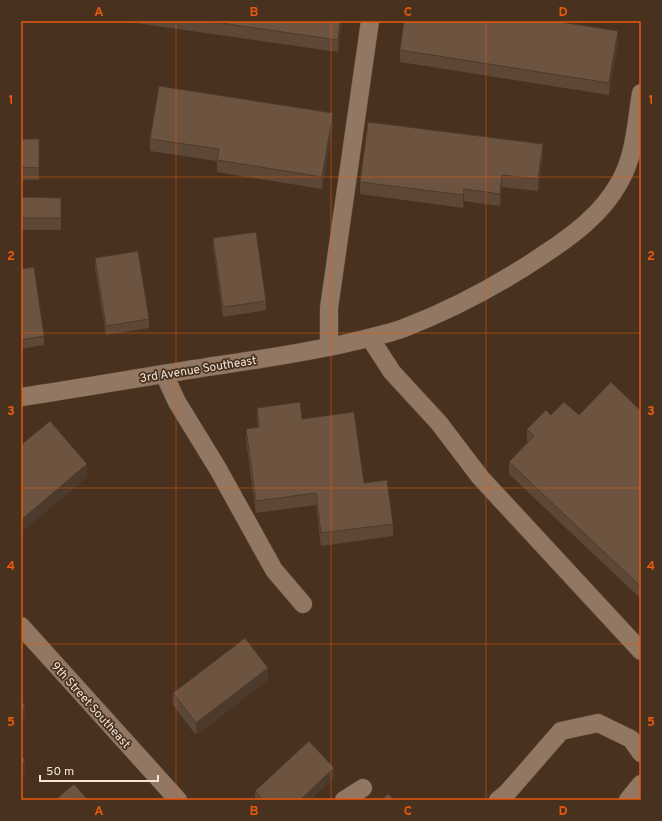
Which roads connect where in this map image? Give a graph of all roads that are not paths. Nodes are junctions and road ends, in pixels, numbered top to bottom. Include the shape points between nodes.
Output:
1 (370, 21) edge
2 (641, 93) edge
3 (372, 337) junction
4 (329, 347) junction
5 (164, 374) junction
6 (21, 397) edge
7 (303, 604) dead end
8 (21, 626) edge
9 (641, 651) edge
10 (641, 753) edge
11 (641, 784) edge
12 (363, 788) dead end
13 (178, 800) edge
14 (344, 800) edge
15 (498, 800) edge
16 (628, 800) edge

1 - 4 street via 329,308
2 - 3 street, 3rd Avenue Southeast via 633,148 628,164 608,200 588,221 567,239 480,294 403,328
3 - 4 street, 3rd Avenue Southeast
3 - 9 street via 392,372 439,424 480,476
4 - 5 street, 3rd Avenue Southeast
5 - 6 street, 3rd Avenue Southeast
5 - 7 street via 177,402 218,469 274,570
8 - 13 street, 9th Street Southeast
10 - 15 street via 631,739 598,723 561,731
11 - 16 street
12 - 14 street

